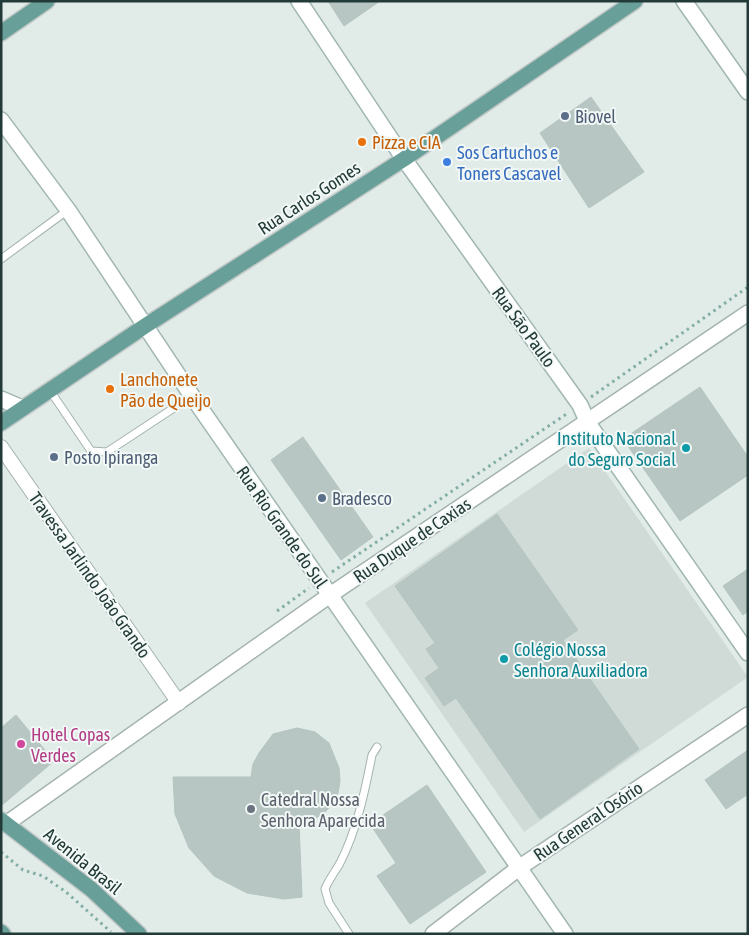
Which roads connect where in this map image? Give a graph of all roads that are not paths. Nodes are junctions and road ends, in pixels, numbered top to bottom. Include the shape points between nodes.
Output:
1 (47, 1) edge
2 (299, 1) edge
3 (634, 1) edge
4 (684, 1) edge
5 (1, 33) edge
6 (748, 92) edge
7 (1, 120) edge
8 (404, 159) junction
9 (68, 210) junction
10 (1, 259) edge
11 (748, 313) edge
12 (145, 326) junction
13 (51, 392) junction
14 (192, 396) junction
15 (1, 399) edge
16 (22, 408) junction
17 (1, 423) edge
18 (588, 423) junction
19 (1, 447) edge
20 (330, 595) junction
21 (748, 653) edge
22 (179, 703) junction
23 (748, 714) edge
24 (377, 747) dead end
25 (4, 822) edge
26 (520, 867) junction
27 (139, 934) edge
28 (349, 934) edge
29 (433, 934) edge
30 (564, 934) edge

1 - 5 main road
2 - 8 main road, Rua São Paulo
3 - 8 main road, Rua Carlos Gomes
4 - 6 main road
7 - 9 main road, Rua Rio Grande do Sul
8 - 12 main road, Rua Carlos Gomes
8 - 18 main road, Rua São Paulo via 580,405
9 - 10 lane
9 - 12 main road, Rua Rio Grande do Sul
11 - 18 main road, Rua Duque de Caxias
12 - 13 main road, Rua Carlos Gomes
12 - 14 main road, Rua Rio Grande do Sul
13 - 14 lane via 90,451 98,453 107,452
13 - 16 main road, Rua Carlos Gomes
14 - 20 main road, Rua Rio Grande do Sul
15 - 16 main road
16 - 17 main road, Rua Carlos Gomes
18 - 20 main road, Rua Duque de Caxias
18 - 21 main road, Rua São Paulo
19 - 22 street, Travessa Jarlindo João Grando
20 - 22 main road, Rua Duque de Caxias
20 - 26 main road, Rua Rio Grande do Sul
22 - 25 main road, Rua Duque de Caxias
23 - 26 main road, Rua General Osório
24 - 28 lane via 372,755 358,817 340,863 324,889
25 - 27 main road, Avenida Brasil via 91,889
26 - 29 main road, Rua General Osório
26 - 30 main road, Rua Rio Grande do Sul

